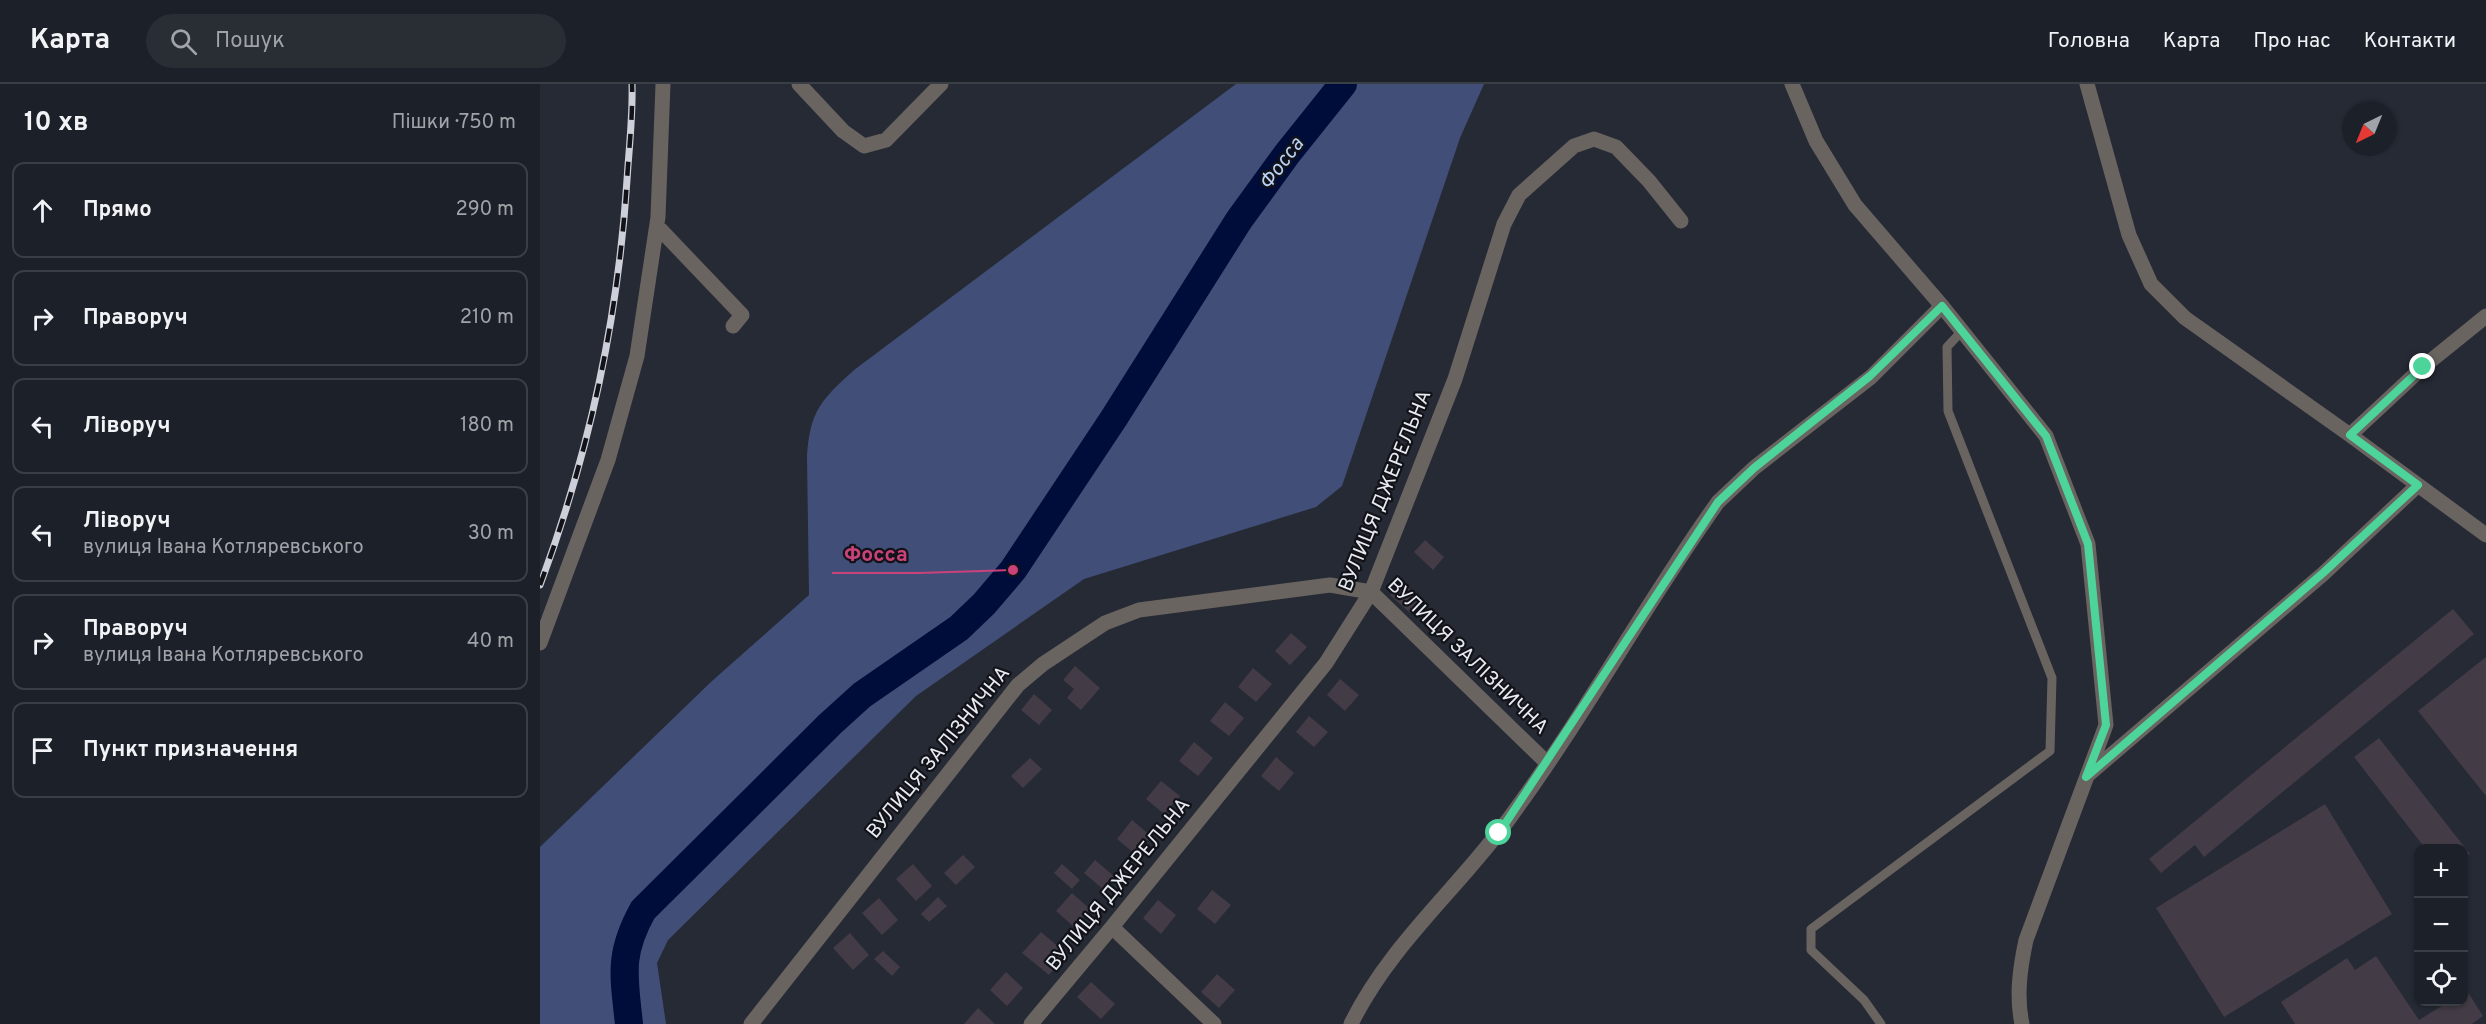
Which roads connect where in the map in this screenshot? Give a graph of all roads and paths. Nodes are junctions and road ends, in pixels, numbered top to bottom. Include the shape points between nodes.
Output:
1 (663, 84) edge
2 (799, 84) edge
3 (941, 84) edge
4 (1792, 84) edge
5 (2087, 84) edge
6 (1681, 221) dead end
7 (657, 226) junction
8 (1942, 306) junction
9 (2486, 316) edge
10 (733, 326) dead end
11 (1962, 331) junction
12 (2350, 435) junction
13 (2418, 485) junction
14 (2486, 535) edge
15 (1371, 592) junction
16 (540, 643) edge
17 (1547, 763) junction
18 (2086, 777) junction
19 (1113, 927) junction
20 (751, 1024) edge
21 (1031, 1024) edge
22 (1214, 1024) edge
23 (1351, 1024) edge
24 (1881, 1024) edge
25 (2022, 1024) edge

1 - 7 street
2 - 3 street via 843,131 864,146 886,140
4 - 8 street via 1816,141 1855,205
5 - 12 street via 2129,235 2151,284 2185,318
6 - 15 street, ВУЛИЦЯ ДЖЕРЕЛЬНА via 1617,147 1594,139 1574,146 1519,195 1504,224 1455,379
7 - 10 street via 742,315
7 - 16 street via 637,356 608,460
8 - 11 street
8 - 17 street via 1870,376 1754,468 1718,502
9 - 12 street via 2423,367
11 - 18 street via 2046,436 2088,544 2106,725
11 - 24 lane via 1947,347 1948,411 2052,678 2050,751 1811,928 1811,950 1864,1000
12 - 13 street
13 - 14 street
13 - 18 street via 2323,573
15 - 17 street, ВУЛИЦЯ ЗАЛІЗНИЧНА
15 - 19 street, ВУЛИЦЯ ДЖЕРЕЛЬНА via 1326,663
15 - 20 street, ВУЛИЦЯ ЗАЛІЗНИЧНА via 1330,585 1156,606 1106,623 1043,664 1018,685
17 - 23 street via 1499,833 1386,964
18 - 25 street via 2026,940 2020,967
19 - 21 street, ВУЛИЦЯ ДЖЕРЕЛЬНА
19 - 22 street

